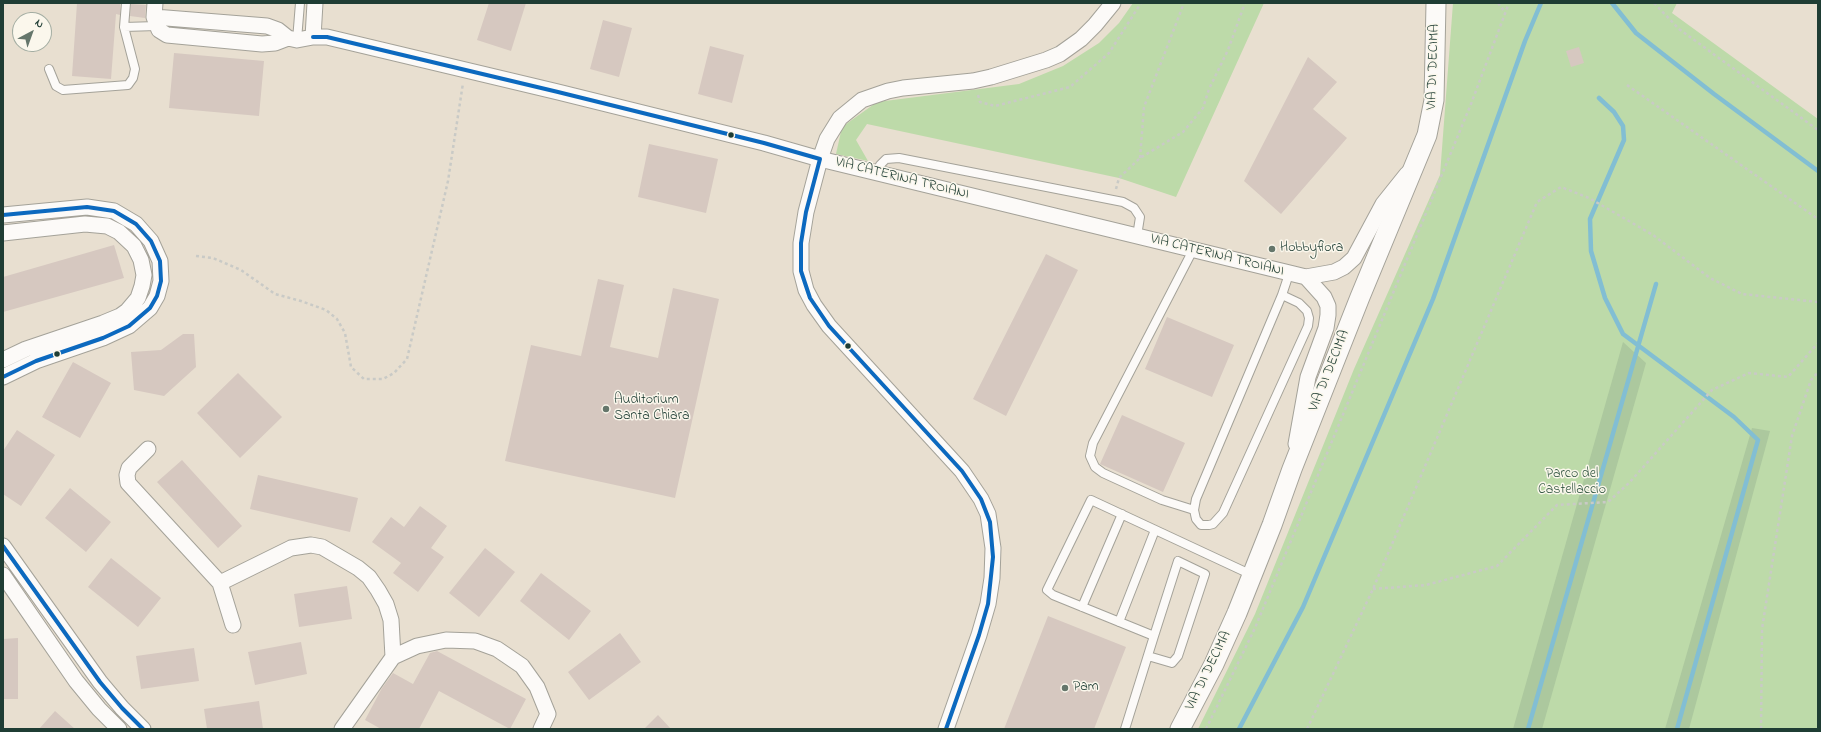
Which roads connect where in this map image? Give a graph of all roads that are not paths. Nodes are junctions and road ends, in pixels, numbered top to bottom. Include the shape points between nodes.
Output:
1 (126, 3) edge
2 (300, 3) edge
3 (315, 3) edge
4 (1113, 3) edge
5 (1436, 3) edge
6 (155, 16) edge
7 (124, 27) junction
8 (313, 37) junction
9 (292, 39) junction
10 (49, 69) dead end
11 (820, 159) junction
12 (1416, 164) junction
13 (877, 172) junction
14 (3, 215) edge
15 (3, 233) edge
16 (1137, 236) junction
17 (1193, 250) junction
18 (1289, 274) junction
19 (1306, 277) junction
20 (1282, 295) junction
21 (3, 360) edge
22 (3, 377) edge
23 (148, 449) dead end
24 (1292, 469) junction
25 (1194, 510) junction
26 (1122, 514) junction
27 (1155, 530) junction
28 (3, 546) edge
29 (3, 575) edge
30 (1252, 575) junction
31 (220, 583) junction
32 (44, 605) junction
33 (1082, 607) junction
34 (30, 614) junction
35 (1119, 622) junction
36 (233, 625) dead end
37 (1154, 636) junction
38 (1148, 656) junction
39 (393, 657) junction
40 (119, 729) edge
41 (143, 729) edge
42 (342, 729) edge
43 (541, 729) edge
44 (946, 729) edge
45 (1125, 729) edge
46 (1180, 729) edge

1 - 7 lane
2 - 9 lane
3 - 8 street
4 - 11 street via 1088,33 1060,54 1023,68 973,81 903,88 862,100 838,121 827,138
5 - 12 street, VIA DI DECIMA via 1434,100 1427,135
6 - 7 lane
6 - 9 street via 267,26
7 - 10 lane via 135,69 134,78 128,85 63,90 56,86
8 - 9 street, VIA CATERINA TROIANI
8 - 11 street, VIA CATERINA TROIANI via 327,37
11 - 13 street, VIA CATERINA TROIANI
11 - 44 street via 801,243 801,271 810,298 829,326 962,471 981,499 990,522 993,556 988,604
12 - 19 street, VIA CATERINA TROIANI via 1383,204 1354,258 1334,272
12 - 24 street, VIA DI DECIMA
13 - 16 street, VIA CATERINA TROIANI
13 - 16 lane via 886,159 899,158 1123,202 1134,208 1140,217
14 - 22 street via 87,207 118,212 136,224 154,245 160,261 161,282 158,296 150,308 129,326 109,336 36,361
15 - 21 street via 84,224 107,226 123,235 137,250 144,275 138,298 120,316 26,349
16 - 17 street, VIA CATERINA TROIANI
17 - 18 street, VIA CATERINA TROIANI
17 - 25 lane via 1093,443 1090,456 1095,468 1103,473 1162,500
18 - 19 street, VIA CATERINA TROIANI
18 - 20 lane
19 - 24 street via 1324,297 1328,315 1326,328 1308,377
20 - 25 lane via 1196,499
20 - 25 lane via 1299,303 1307,311 1309,318 1306,331 1220,518 1205,526 1199,522
23 - 31 street via 129,468 128,483
24 - 30 street, VIA DI DECIMA
26 - 27 lane
26 - 33 lane
26 - 33 lane via 1091,500 1047,590
27 - 30 lane
27 - 35 lane
28 - 32 street
29 - 34 street
30 - 46 street, VIA DI DECIMA via 1226,638
31 - 36 street
31 - 39 street via 295,546 311,544 322,547 358,568 369,577 378,590 391,620
32 - 34 street
32 - 41 street via 105,688
33 - 35 lane
34 - 40 street via 82,689
35 - 37 lane
37 - 38 lane
37 - 38 lane via 1178,561 1205,574 1178,656 1172,664
38 - 45 lane
39 - 42 street
39 - 43 street via 418,646 446,640 475,641 497,649 522,666 538,687 548,714

